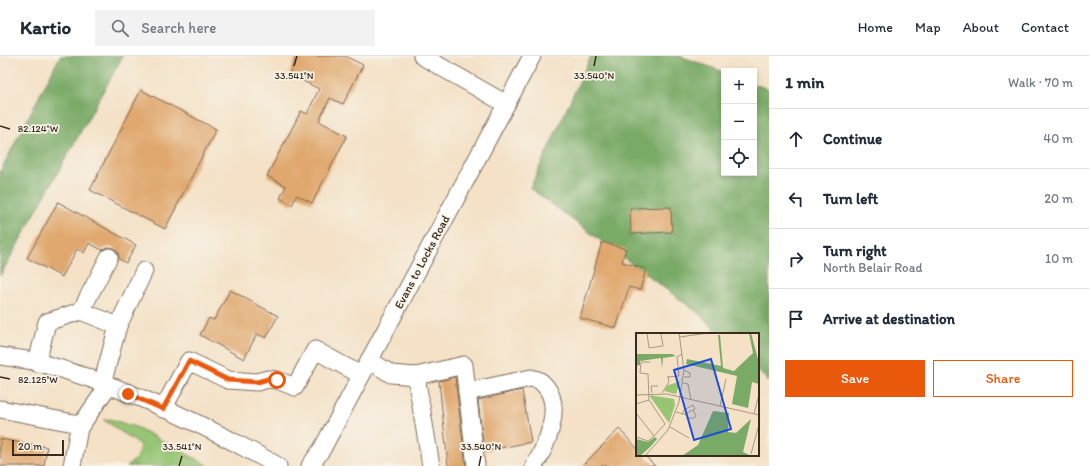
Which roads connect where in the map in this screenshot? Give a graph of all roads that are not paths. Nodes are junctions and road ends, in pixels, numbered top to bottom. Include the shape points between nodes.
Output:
1 (422, 56) edge
2 (532, 56) edge
3 (506, 104) junction
4 (109, 257) dead end
5 (144, 271) dead end
6 (81, 311) junction
7 (118, 326) junction
8 (0, 356) edge
9 (36, 363) junction
10 (365, 368) junction
11 (416, 376) junction
12 (105, 385) junction
13 (467, 392) junction
14 (0, 409) edge
15 (163, 409) junction
16 (80, 428) junction
17 (72, 466) edge
18 (278, 466) edge
19 (310, 466) edge
20 (431, 466) edge
21 (476, 466) edge
22 (534, 466) edge

1 - 3 street
2 - 3 street, Evans to Locks Road
3 - 10 street, Evans to Locks Road
4 - 6 street
5 - 7 street
6 - 7 street
6 - 9 street via 47,322
7 - 12 street
8 - 9 street
9 - 12 street
10 - 11 street
10 - 15 street via 315,350 295,387 268,379 257,382 228,380 189,361
10 - 19 street, Evans to Locks Road via 322,449
11 - 13 street via 464,365
11 - 20 street
12 - 15 street
12 - 16 street
13 - 21 street
13 - 22 street via 531,378 541,381 549,391 552,421 547,441
14 - 16 street via 74,422
15 - 18 street via 217,433
16 - 17 street

